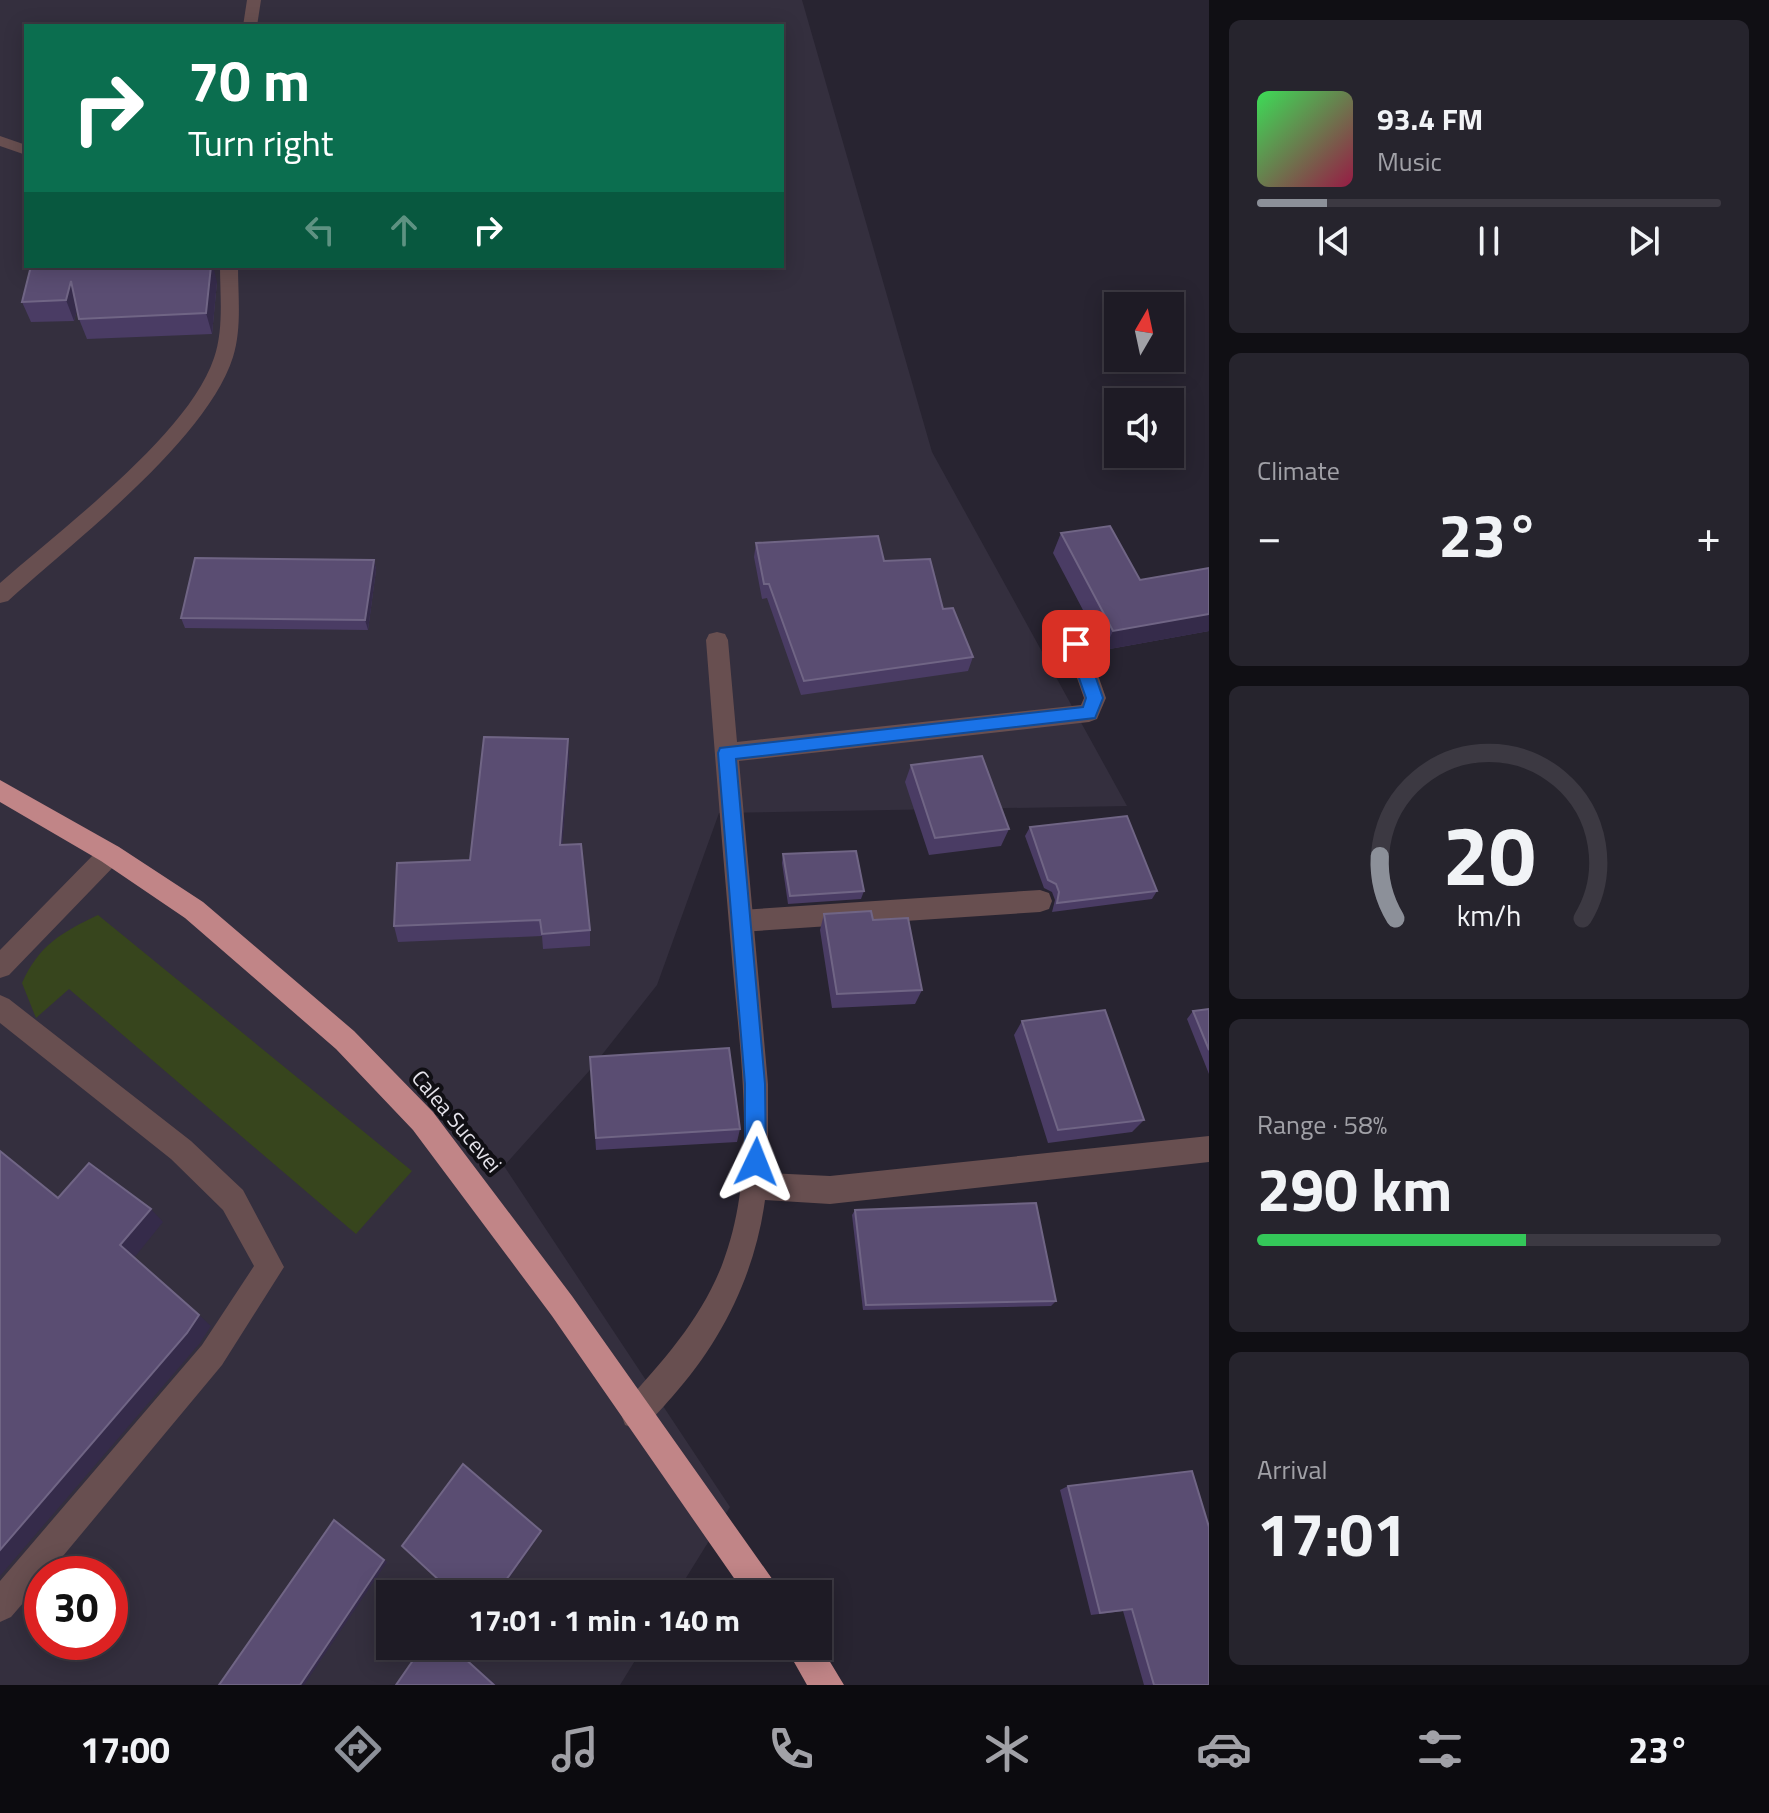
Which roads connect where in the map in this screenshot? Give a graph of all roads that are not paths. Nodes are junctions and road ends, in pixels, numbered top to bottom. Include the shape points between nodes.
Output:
1 (254, 0) edge
2 (250, 24) edge
3 (0, 141) edge
4 (24, 149) edge
5 (229, 268) edge
6 (0, 595) edge
7 (717, 640) dead end
8 (1076, 644) dead end
9 (726, 753) junction
10 (0, 790) edge
11 (110, 854) junction
12 (1040, 901) dead end
13 (741, 921) junction
14 (0, 967) edge
15 (0, 1007) edge
16 (1209, 1149) edge
17 (754, 1186) junction
18 (636, 1414) junction
19 (754, 1580) edge
20 (0, 1606) edge
21 (810, 1660) edge
22 (827, 1685) edge

1 - 2 street
3 - 4 street
5 - 6 street via 223,360 183,425
7 - 9 street
8 - 9 street via 1095,698 1089,713
9 - 13 street
10 - 11 highway, Calea Sucevei
11 - 14 street
11 - 18 highway, Calea Sucevei via 194,910 276,978 423,1121
12 - 13 street
13 - 17 street via 758,1137
15 - 20 street via 181,1150 233,1200 270,1267 212,1355
16 - 17 street via 830,1190
17 - 18 street via 737,1268 723,1303 673,1376
18 - 19 highway, Calea Sucevei
21 - 22 highway

